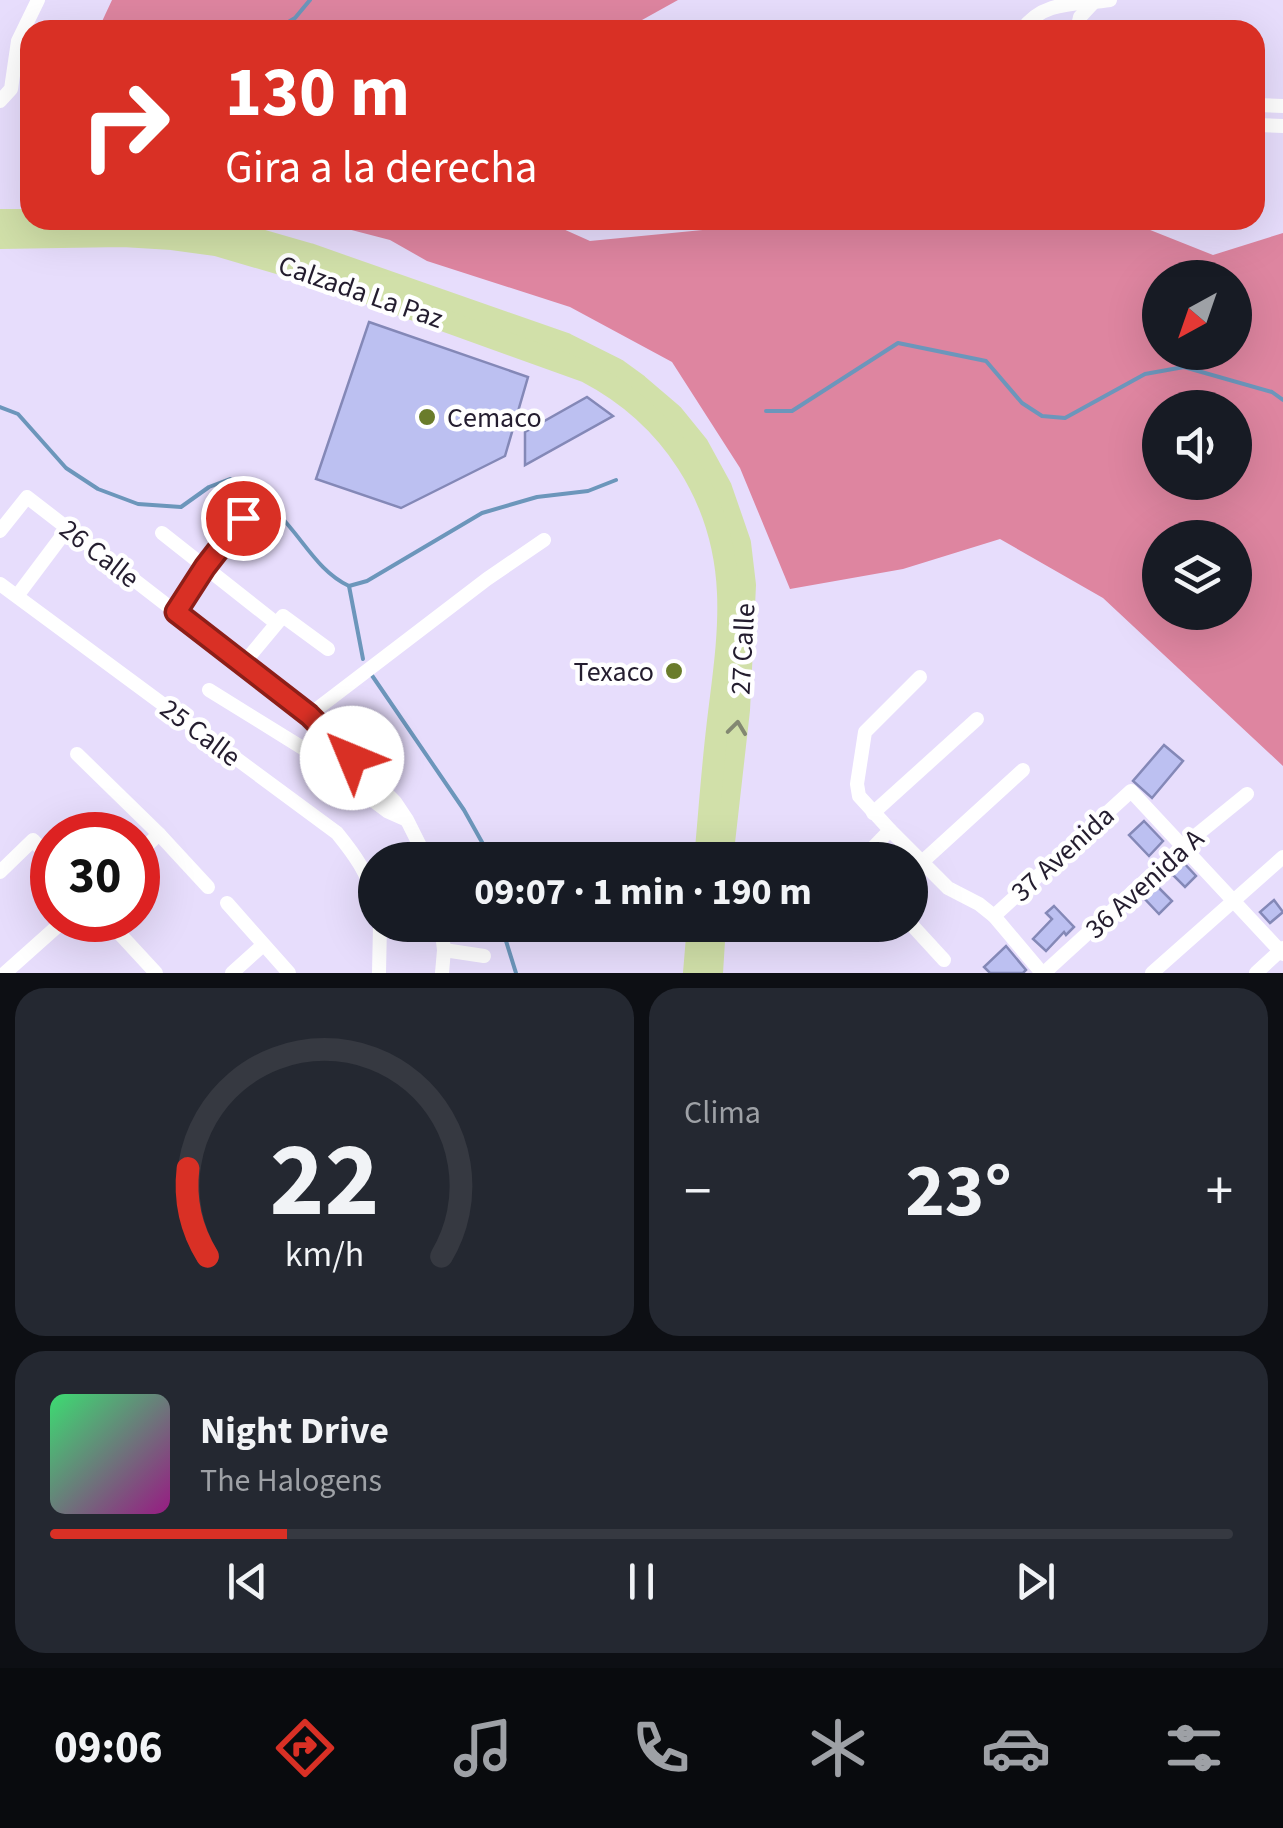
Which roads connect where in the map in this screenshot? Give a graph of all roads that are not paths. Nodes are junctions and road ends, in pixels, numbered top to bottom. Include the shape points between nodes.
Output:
1 (1110, 0) edge
2 (1092, 3) junction
3 (1029, 20) edge
4 (1079, 20) edge
5 (20, 37) edge
6 (0, 100) edge
7 (226, 230) edge
8 (0, 238) edge
9 (691, 451) junction
10 (243, 518) dead end
11 (68, 528) junction
12 (0, 531) edge
13 (162, 533) dead end
14 (544, 540) dead end
15 (205, 567) junction
16 (0, 584) edge
17 (18, 596) junction
18 (176, 612) junction
19 (276, 622) junction
20 (328, 649) dead end
21 (243, 664) junction
22 (920, 677) dead end
23 (209, 690) dead end
24 (309, 715) junction
25 (977, 719) dead end
26 (77, 754) dead end
27 (1023, 770) dead end
28 (1247, 794) dead end
29 (137, 812) edge
30 (873, 813) junction
31 (407, 820) junction
32 (890, 830) junction
33 (160, 834) edge
34 (418, 842) edge
35 (707, 842) edge
36 (724, 842) edge
37 (878, 842) edge
38 (901, 842) edge
39 (30, 843) edge
40 (1183, 846) junction
41 (928, 857) edge
42 (1283, 857) edge
43 (358, 860) edge
44 (928, 869) edge
45 (0, 872) edge
46 (208, 887) dead end
47 (1233, 900) junction
48 (227, 903) dead end
49 (994, 916) junction
50 (42, 942) edge
51 (127, 942) edge
52 (380, 942) edge
53 (443, 942) edge
54 (697, 942) edge
55 (715, 942) edge
56 (927, 942) edge
57 (262, 945) junction
58 (444, 950) junction
59 (1282, 951) edge
60 (484, 956) dead end
61 (944, 960) dead end
62 (13, 971) edge
63 (156, 973) edge
64 (232, 973) edge
65 (289, 973) edge
66 (379, 973) edge
67 (442, 973) edge
68 (694, 973) edge
69 (712, 973) edge
70 (1043, 973) edge
71 (1152, 973) edge
72 (1256, 973) edge

1 - 2 street
2 - 3 street via 1050,6
2 - 4 street
5 - 6 street via 12,89
7 - 9 main road, Calzada La Paz via 566,344 616,370 672,414
8 - 9 main road, Calzada La Paz via 172,239 292,266 586,372 635,402
9 - 35 main road, 27 Calle via 724,554 728,592
36 -> 9 main road, 27 Calle via 740,710 745,584 722,488
10 - 15 street
11 - 12 street, 26 Calle via 27,496
11 - 17 street
11 - 18 street, 26 Calle
13 - 15 street
14 - 24 street
15 - 18 street
15 - 19 street
16 - 17 street, 25 Calle
17 - 43 street, 25 Calle via 336,833
18 - 21 street, 26 Calle
19 - 20 street via 283,616
19 - 21 street
21 - 24 street, 26 Calle
22 - 30 street via 865,732 857,790
23 - 31 street
24 - 31 street, 26 Calle
25 - 30 street
26 - 29 street
27 - 41 street
28 - 40 street, 36 Avenida A
30 - 32 street
31 - 34 street, 26 Calle
32 - 37 street
32 - 38 street
33 - 46 street
39 - 45 street
40 - 47 street
40 - 49 street, 37 Avenida via 1131,791
40 - 70 street, 36 Avenida A
42 - 47 street
44 - 49 street
47 - 59 street
47 - 71 street
48 - 57 street
49 - 70 street
50 - 62 street
51 - 63 street
52 - 66 street
53 - 58 street
54 - 68 main road
55 - 69 main road
56 - 61 street
57 - 64 street
57 - 65 street
58 - 60 street
58 - 67 street
59 - 72 street

